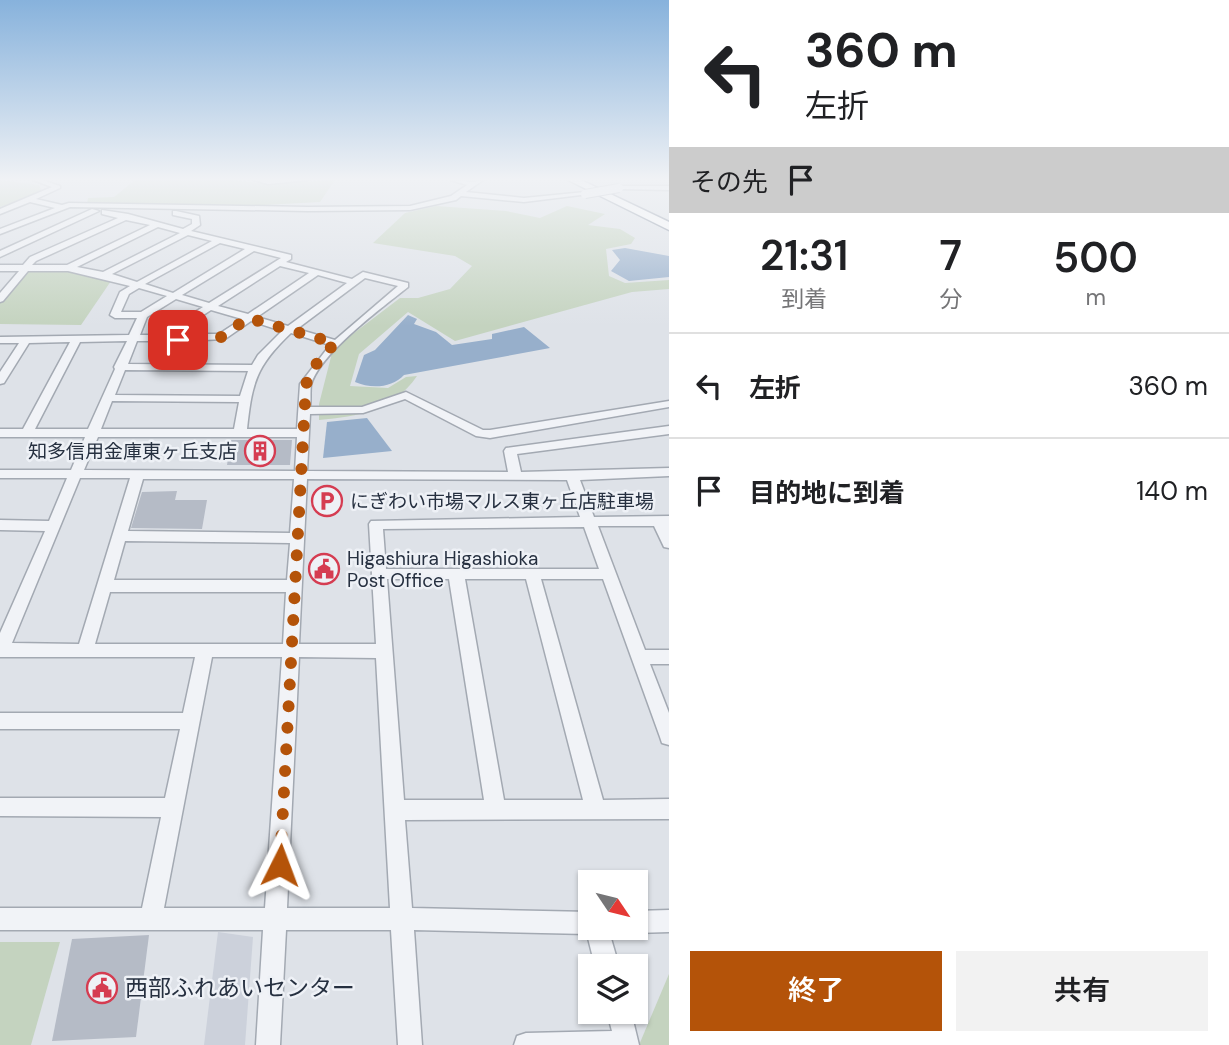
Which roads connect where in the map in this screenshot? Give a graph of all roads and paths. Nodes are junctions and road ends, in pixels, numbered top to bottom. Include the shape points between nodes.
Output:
1 (56, 229) edge
2 (99, 229) edge
3 (149, 229) edge
4 (178, 229) edge
5 (190, 229) edge
6 (187, 231) junction
7 (219, 240) junction
8 (253, 248) junction
9 (0, 254) edge
10 (279, 263) junction
11 (0, 268) edge
12 (24, 268) junction
13 (68, 268) junction
14 (317, 272) junction
15 (104, 275) junction
16 (355, 282) junction
17 (136, 285) junction
18 (173, 296) junction
19 (0, 299) edge
20 (209, 306) junction
21 (144, 315) junction
22 (248, 318) junction
23 (289, 330) junction
24 (0, 340) edge
25 (26, 340) junction
26 (76, 340) junction
27 (131, 340) junction
28 (178, 340) junction
29 (335, 343) junction
30 (119, 367) junction
31 (255, 368) junction
32 (0, 381) edge
33 (106, 398) junction
34 (244, 398) junction
35 (669, 404) edge
36 (306, 411) junction
37 (669, 430) edge
38 (0, 433) edge
39 (27, 433) junction
40 (92, 433) junction
41 (240, 433) junction
42 (303, 433) junction
43 (669, 472) edge
44 (0, 474) edge
45 (75, 474) junction
46 (138, 474) junction
47 (301, 476) junction
48 (515, 476) junction
49 (572, 476) junction
50 (664, 522) edge
51 (589, 524) junction
52 (0, 525) edge
53 (53, 526) junction
54 (120, 536) junction
55 (298, 538) junction
56 (669, 543) edge
57 (456, 574) junction
58 (532, 574) junction
59 (608, 574) junction
60 (379, 575) junction
61 (105, 586) junction
62 (295, 586) junction
63 (1, 650) edge
64 (85, 650) junction
65 (205, 650) junction
66 (292, 650) junction
67 (384, 651) junction
68 (638, 657) junction
69 (669, 657) edge
70 (0, 721) edge
71 (188, 721) junction
72 (669, 737) edge
73 (0, 807) edge
74 (172, 808) junction
75 (669, 809) edge
76 (395, 810) junction
77 (496, 810) junction
78 (596, 810) junction
79 (0, 919) edge
80 (151, 919) junction
81 (277, 919) junction
82 (402, 919) junction
83 (669, 921) edge
84 (648, 922) edge
85 (578, 923) edge
86 (622, 1024) edge
87 (268, 1045) edge
88 (410, 1045) edge
89 (526, 1045) edge

1 - 9 street
2 - 12 street via 33,258
3 - 13 street
4 - 6 street
5 - 6 street
6 - 7 street
6 - 15 street
7 - 8 street
7 - 17 street
8 - 10 street via 288,257
8 - 18 street
10 - 14 street
10 - 20 street
11 - 12 street
12 - 13 street
12 - 19 street
13 - 15 street
14 - 16 street
14 - 22 street
15 - 17 street
16 - 23 street
16 - 29 street via 363,275 405,285
17 - 18 street
17 - 21 street via 125,292 115,315
18 - 20 street
18 - 21 street
20 - 22 street
20 - 28 street via 187,321
21 - 27 street
22 - 23 street
22 - 28 street via 221,337
23 - 29 street
23 - 31 street
24 - 25 street
25 - 26 street
25 - 32 street
26 - 27 street
26 - 39 street
27 - 28 street
27 - 30 street
29 - 36 street via 306,384
30 - 31 street
30 - 33 street
31 - 34 street
33 - 34 street
33 - 40 street
34 - 41 street
35 - 36 street via 485,434 406,395 363,410
36 - 42 street
37 - 48 street via 510,451
38 - 39 street
39 - 40 street
40 - 41 street
40 - 45 street
41 - 42 street
42 - 47 street
43 - 49 street
44 - 45 street
45 - 46 street
45 - 53 street
46 - 47 street
46 - 54 street
47 - 48 street
47 - 55 street
48 - 49 street
49 - 51 street
50 - 51 street
50 - 56 street
51 - 59 street
51 - 60 street via 376,524
52 - 53 street
53 - 63 street
54 - 55 street
54 - 61 street
55 - 62 street
57 - 58 street
57 - 60 street
57 - 77 street
58 - 59 street
58 - 78 street
59 - 68 street
60 - 67 street
61 - 62 street
61 - 64 street
62 - 66 street
63 - 64 street
64 - 65 street
65 - 66 street
65 - 71 street
66 - 67 street
66 - 81 street
67 - 76 street
68 - 69 street
68 - 72 street
70 - 71 street
71 - 74 street
73 - 74 street
74 - 80 street
75 - 78 street
76 - 77 street
76 - 82 street
77 - 78 street
79 - 80 street
80 - 81 street
81 - 82 street
81 - 87 street
82 - 85 street
82 - 88 street
83 - 84 street
86 - 89 street via 627,1043

